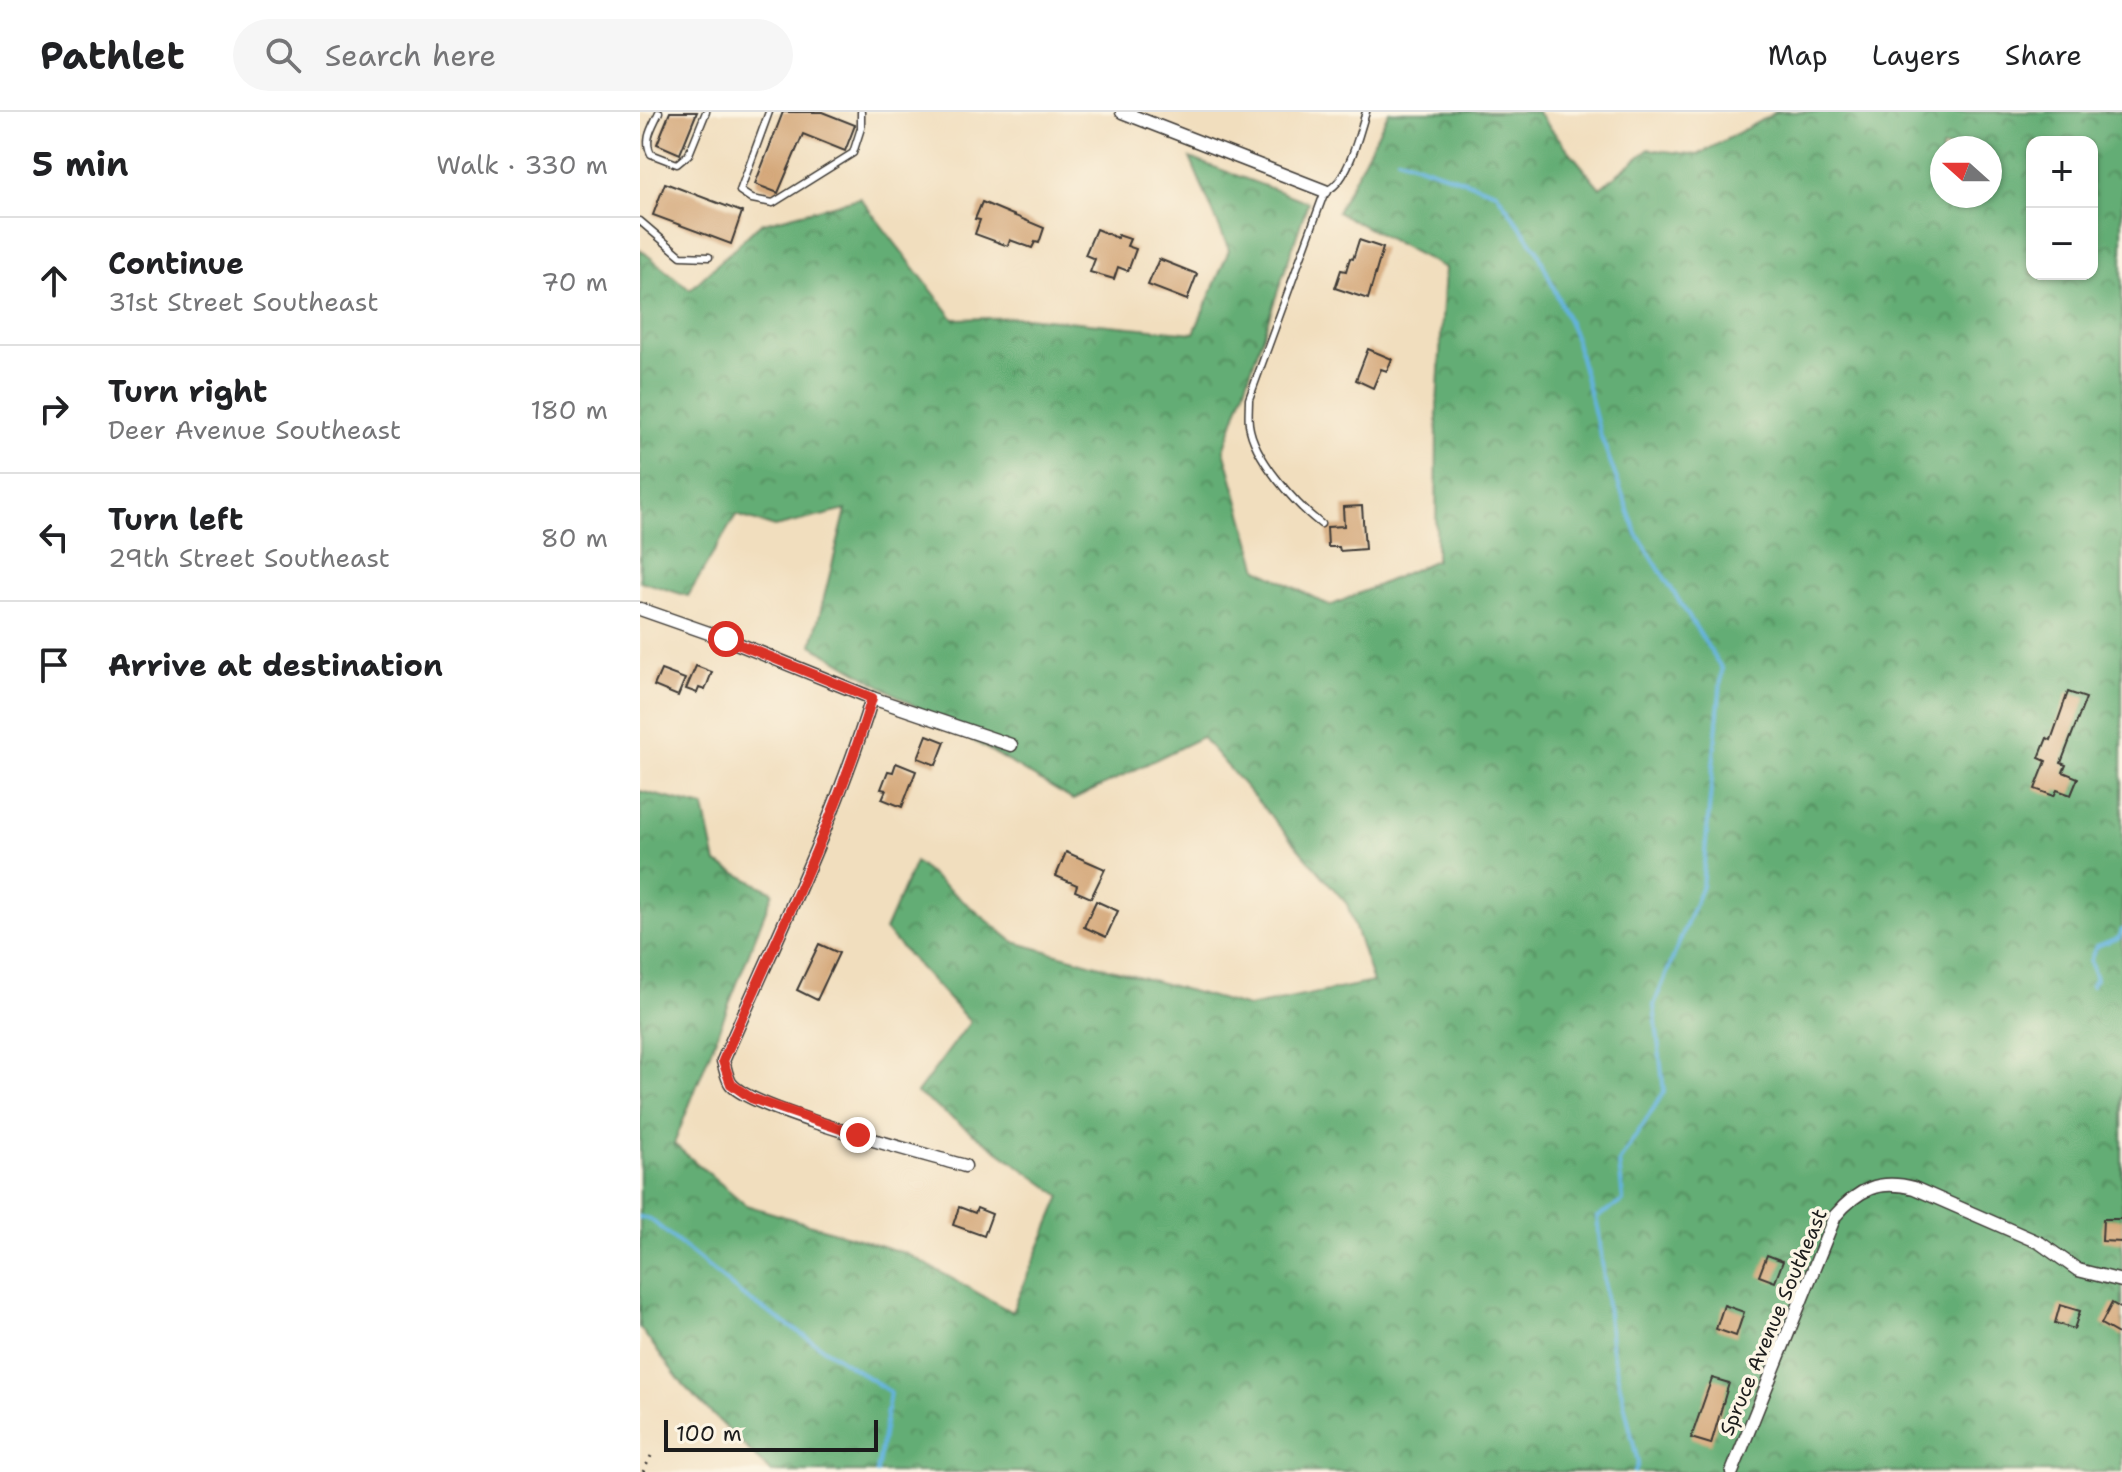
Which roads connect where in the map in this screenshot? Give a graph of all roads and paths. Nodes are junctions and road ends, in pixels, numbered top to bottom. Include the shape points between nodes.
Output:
1 (659, 112) edge
2 (706, 112) edge
3 (769, 112) edge
4 (861, 112) edge
5 (1122, 112) edge
6 (1366, 112) edge
7 (1325, 191) junction
8 (640, 221) edge
9 (709, 257) dead end
10 (1321, 524) dead end
11 (640, 609) edge
12 (872, 698) junction
13 (1011, 745) dead end
14 (965, 1166) dead end
15 (2122, 1281) edge
16 (651, 1456) dead end
17 (643, 1472) edge
18 (1732, 1472) edge

1 - 2 lane via 647,146 651,154 677,164 689,154
3 - 4 lane via 740,191 773,203 853,153
5 - 7 street
6 - 7 lane via 1342,178
7 - 10 lane via 1249,399 1257,451 1304,511
8 - 9 lane via 681,256
11 - 12 street
12 - 13 street
12 - 14 street via 820,838 723,1061 731,1084 751,1098
15 - 18 street, Spruce Avenue Southeast via 2078,1270 2040,1243 1914,1188 1895,1183 1860,1191 1835,1216
16 - 17 path

